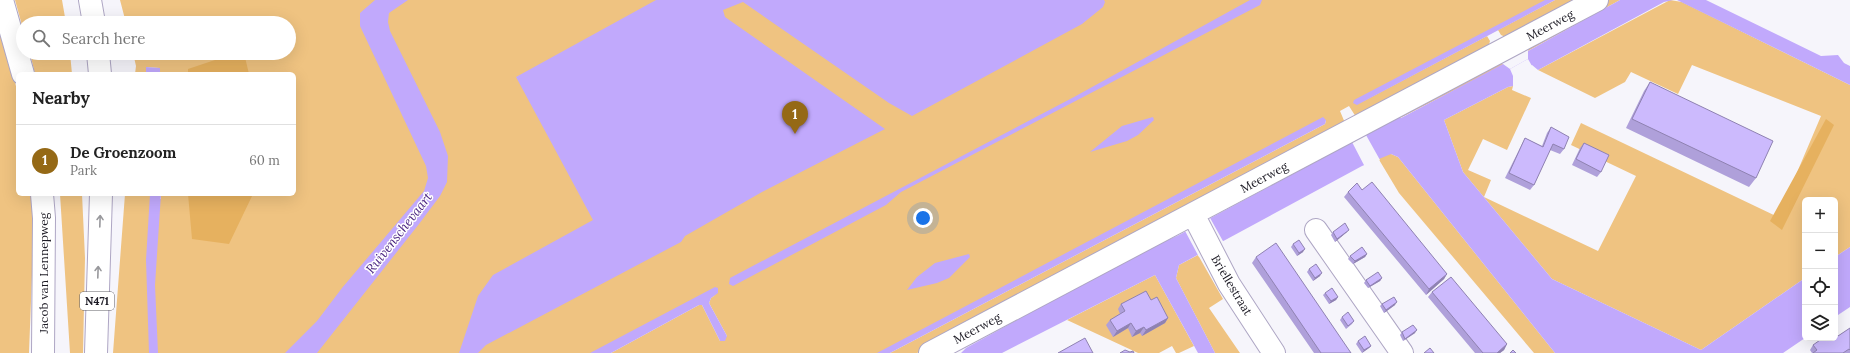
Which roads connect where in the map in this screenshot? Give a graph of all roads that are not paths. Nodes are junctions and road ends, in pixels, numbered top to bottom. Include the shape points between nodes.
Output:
1 (2, 0) edge
2 (90, 0) edge
3 (1597, 0) edge
4 (93, 16) edge
5 (16, 49) edge
6 (19, 60) edge
7 (99, 60) edge
8 (22, 72) edge
9 (100, 72) edge
10 (42, 196) edge
11 (101, 196) edge
12 (1195, 217) junction
13 (1316, 230) dead end
14 (43, 353) edge
15 (96, 353) edge
16 (930, 353) edge
17 (1274, 353) edge
18 (1402, 353) edge

1 - 5 street
2 - 4 street
3 - 12 street, Meerweg
6 - 8 street
7 - 9 street
10 - 14 street, Jacob van Lennepweg
15 -> 11 street, N471
12 - 16 street, Meerweg
12 - 17 street, Briellestraat via 1229,284
13 - 18 street

